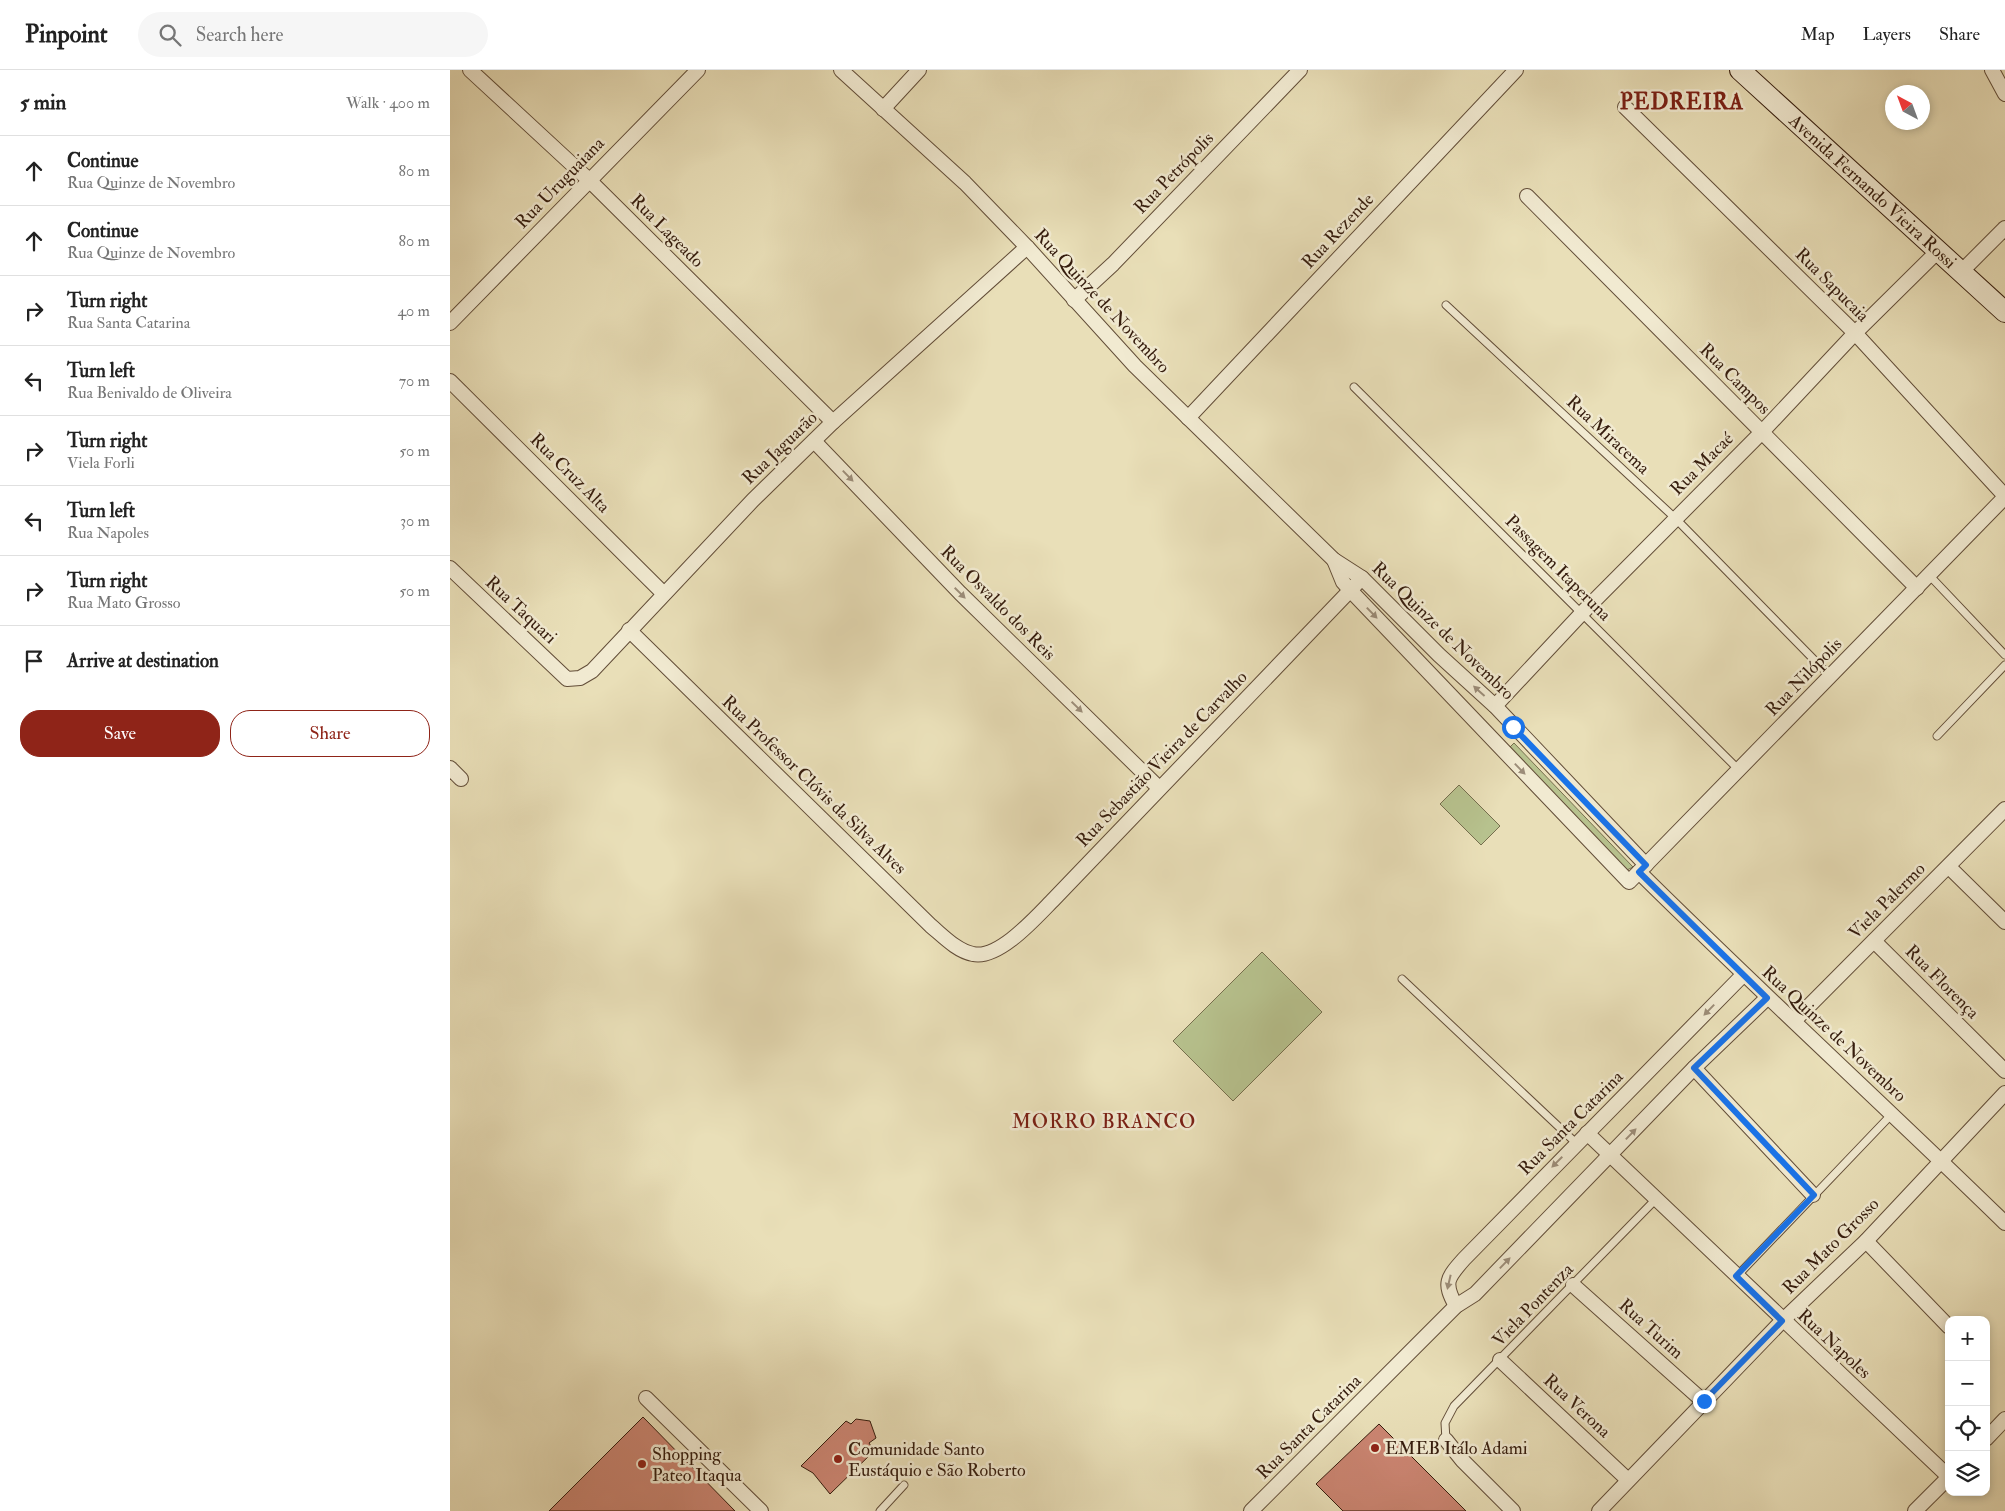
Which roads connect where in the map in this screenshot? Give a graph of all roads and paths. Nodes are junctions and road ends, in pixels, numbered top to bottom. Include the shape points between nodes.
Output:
1 (698, 70) edge
2 (841, 70) edge
3 (919, 70) edge
4 (1300, 70) edge
5 (1516, 70) edge
6 (1992, 70) edge
7 (478, 72) edge
8 (1748, 73) edge
9 (2005, 94) edge
10 (1625, 107) dead end
11 (883, 109) junction
12 (588, 180) junction
13 (1527, 196) dead end
14 (2005, 228) edge
15 (1027, 247) junction
16 (1938, 251) junction
17 (1962, 271) junction
18 (1074, 300) junction
19 (1446, 304) dead end
20 (2005, 312) edge
21 (450, 323) edge
22 (1855, 333) junction
23 (450, 381) edge
24 (1354, 387) dead end
25 (1188, 418) junction
26 (833, 422) junction
27 (1762, 432) junction
28 (814, 441) junction
29 (2005, 497) edge
30 (1675, 518) junction
31 (1334, 560) junction
32 (450, 568) edge
33 (1929, 575) junction
34 (1362, 578) junction
35 (1916, 588) junction
36 (1350, 590) junction
37 (663, 593) junction
38 (1582, 613) junction
39 (629, 630) junction
40 (2005, 655) edge
41 (2005, 666) edge
42 (1830, 676) junction
43 (567, 679) joint
44 (1495, 706) junction
45 (1513, 727) junction
46 (1937, 736) dead end
47 (1496, 744) junction
48 (450, 768) edge
49 (1740, 771) junction
50 (461, 779) dead end
51 (1159, 788) junction
52 (2005, 809) edge
53 (1949, 867) junction
54 (1642, 868) junction
55 (1629, 882) joint
56 (2005, 922) edge
57 (1874, 941) junction
58 (980, 955) joint
59 (1743, 975) junction
60 (1402, 980) dead end
61 (1767, 998) junction
62 (1794, 1020) junction
63 (1694, 1068) junction
64 (2005, 1071) edge
65 (2005, 1093) edge
66 (1892, 1114) junction
67 (1587, 1133) junction
68 (1576, 1143) junction
69 (1610, 1155) junction
70 (1942, 1161) junction
71 (1814, 1195) junction
72 (1657, 1198) junction
73 (2005, 1223) edge
74 (1866, 1241) junction
75 (1736, 1276) junction
76 (1573, 1285) junction
77 (1456, 1306) junction
78 (1782, 1321) junction
79 (1945, 1323) edge
80 (1500, 1360) junction
81 (646, 1398) dead end
82 (1704, 1401) junction
83 (2005, 1419) edge
84 (1990, 1435) edge
85 (1446, 1440) joint
86 (1945, 1473) edge
87 (1628, 1480) junction
88 (1945, 1481) edge
89 (904, 1485) dead end
90 (761, 1511) edge
91 (880, 1511) edge
92 (1251, 1511) edge
93 (1513, 1511) edge
94 (1599, 1511) edge
95 (1915, 1511) edge

1 - 12 street, Rua Uruguaiana
2 - 11 street, Rua Quinze de Novembro
3 - 11 street
4 - 18 street, Rua Petrópolis
5 - 25 street, Rua Rezende
6 - 9 street
7 - 12 street, Rua Lageado
8 - 16 street, Avenida Fernando Vieira Rossi
10 - 22 street, Rua Sapucaia
11 - 15 street, Rua Quinze de Novembro via 965,183
12 - 21 street, Rua Uruguaiana
12 - 26 street, Rua Lageado
13 - 27 street, Rua Campos
14 - 17 street
15 - 18 street, Rua Quinze de Novembro
15 - 26 street, Rua Jaguarão
16 - 17 street, Avenida Fernando Vieira Rossi
16 - 22 street, Rua Macaé
17 - 20 street, Avenida Fernando Vieira Rossi
18 - 25 street, Rua Quinze de Novembro
19 - 30 lane, Rua Miracema
22 - 27 street, Rua Macaé
22 - 29 street, Rua Sapucaia
23 - 37 street, Rua Cruz Alta
24 - 38 lane, Passagem Itaperuna
25 - 31 street, Rua Quinze de Novembro
26 - 28 street, Rua Jaguarão
27 - 30 street, Rua Macaé
27 - 35 street, Rua Campos
28 - 37 street, Rua Jaguarão
28 -> 51 street, Rua Osvaldo dos Reis via 960,593
29 - 33 street, Rua Nilópolis
30 - 38 street, Rua Macaé
30 - 42 lane, Rua Miracema
31 - 34 street, Rua Quinze de Novembro
31 - 36 street, Rua Quinze de Novembro
32 - 43 street, Rua Taquari
33 - 35 street, Rua Nilópolis
33 - 40 lane
34 - 36 street, Rua Sebastião Vieira de Carvalho
44 -> 34 street, Rua Quinze de Novembro
35 - 42 street, Rua Nilópolis
36 -> 47 street, Rua Quinze de Novembro
36 - 51 street, Rua Sebastião Vieira de Carvalho
37 - 39 street, Rua Jaguarão
38 - 44 street, Rua Macaé
38 - 49 lane, Passagem Itaperuna
39 - 43 street, Rua Jaguarão via 592,671 580,678
39 - 58 street, Rua Professor Clóvis da Silva Alves via 931,926 964,951
41 - 46 lane
42 - 49 street, Rua Nilópolis
44 - 45 street, Rua Quinze de Novembro
45 - 47 street
45 - 54 street, Rua Quinze de Novembro
47 -> 55 street, Rua Quinze de Novembro
48 - 50 street
49 - 54 street, Rua Nilópolis
51 - 58 street, Rua Sebastião Vieira de Carvalho via 1022,929 998,948
52 - 53 street, Viela Palermo
53 - 56 street
53 - 57 street, Viela Palermo
54 - 55 street, Rua Nilópolis
54 - 59 street, Rua Quinze de Novembro
57 - 62 street, Viela Palermo
57 - 64 street, Rua Florença
59 - 61 street, Rua Quinze de Novembro
59 -> 67 street, Rua Santa Catarina
60 - 68 lane
61 - 62 street, Rua Quinze de Novembro
61 - 63 street, Rua Santa Catarina
62 - 66 street, Rua Quinze de Novembro
69 -> 63 street, Rua Santa Catarina
63 - 71 street
65 - 70 street, Rua Mato Grosso
66 - 70 street, Rua Quinze de Novembro
66 - 71 lane
67 - 68 street, Rua Santa Catarina
67 - 69 street, Rua Napoles
68 -> 77 street, Rua Santa Catarina via 1452,1273 1447,1283
69 - 72 street, Rua Napoles
77 -> 69 street, Rua Santa Catarina via 1475,1294
70 - 73 street, Rua Quinze de Novembro
70 - 74 street, Rua Mato Grosso
71 - 75 lane
72 - 75 street, Rua Napoles
72 - 76 lane, Viela Pontenza
74 - 78 street, Rua Mato Grosso
74 - 79 street
75 - 78 street, Rua Napoles
76 - 80 lane, Viela Pontenza
76 - 82 street, Rua Turim
77 - 92 street, Rua Santa Catarina
78 - 82 street, Rua Mato Grosso
78 - 86 street, Rua Napoles
80 - 85 lane, Viela Pontenza via 1454,1406 1445,1423
80 - 87 street, Rua Verona
81 - 90 street
82 - 87 street, Rua Mato Grosso
83 - 84 street
85 - 93 street
87 - 94 street, Rua Mato Grosso
88 - 95 street
89 - 91 lane

